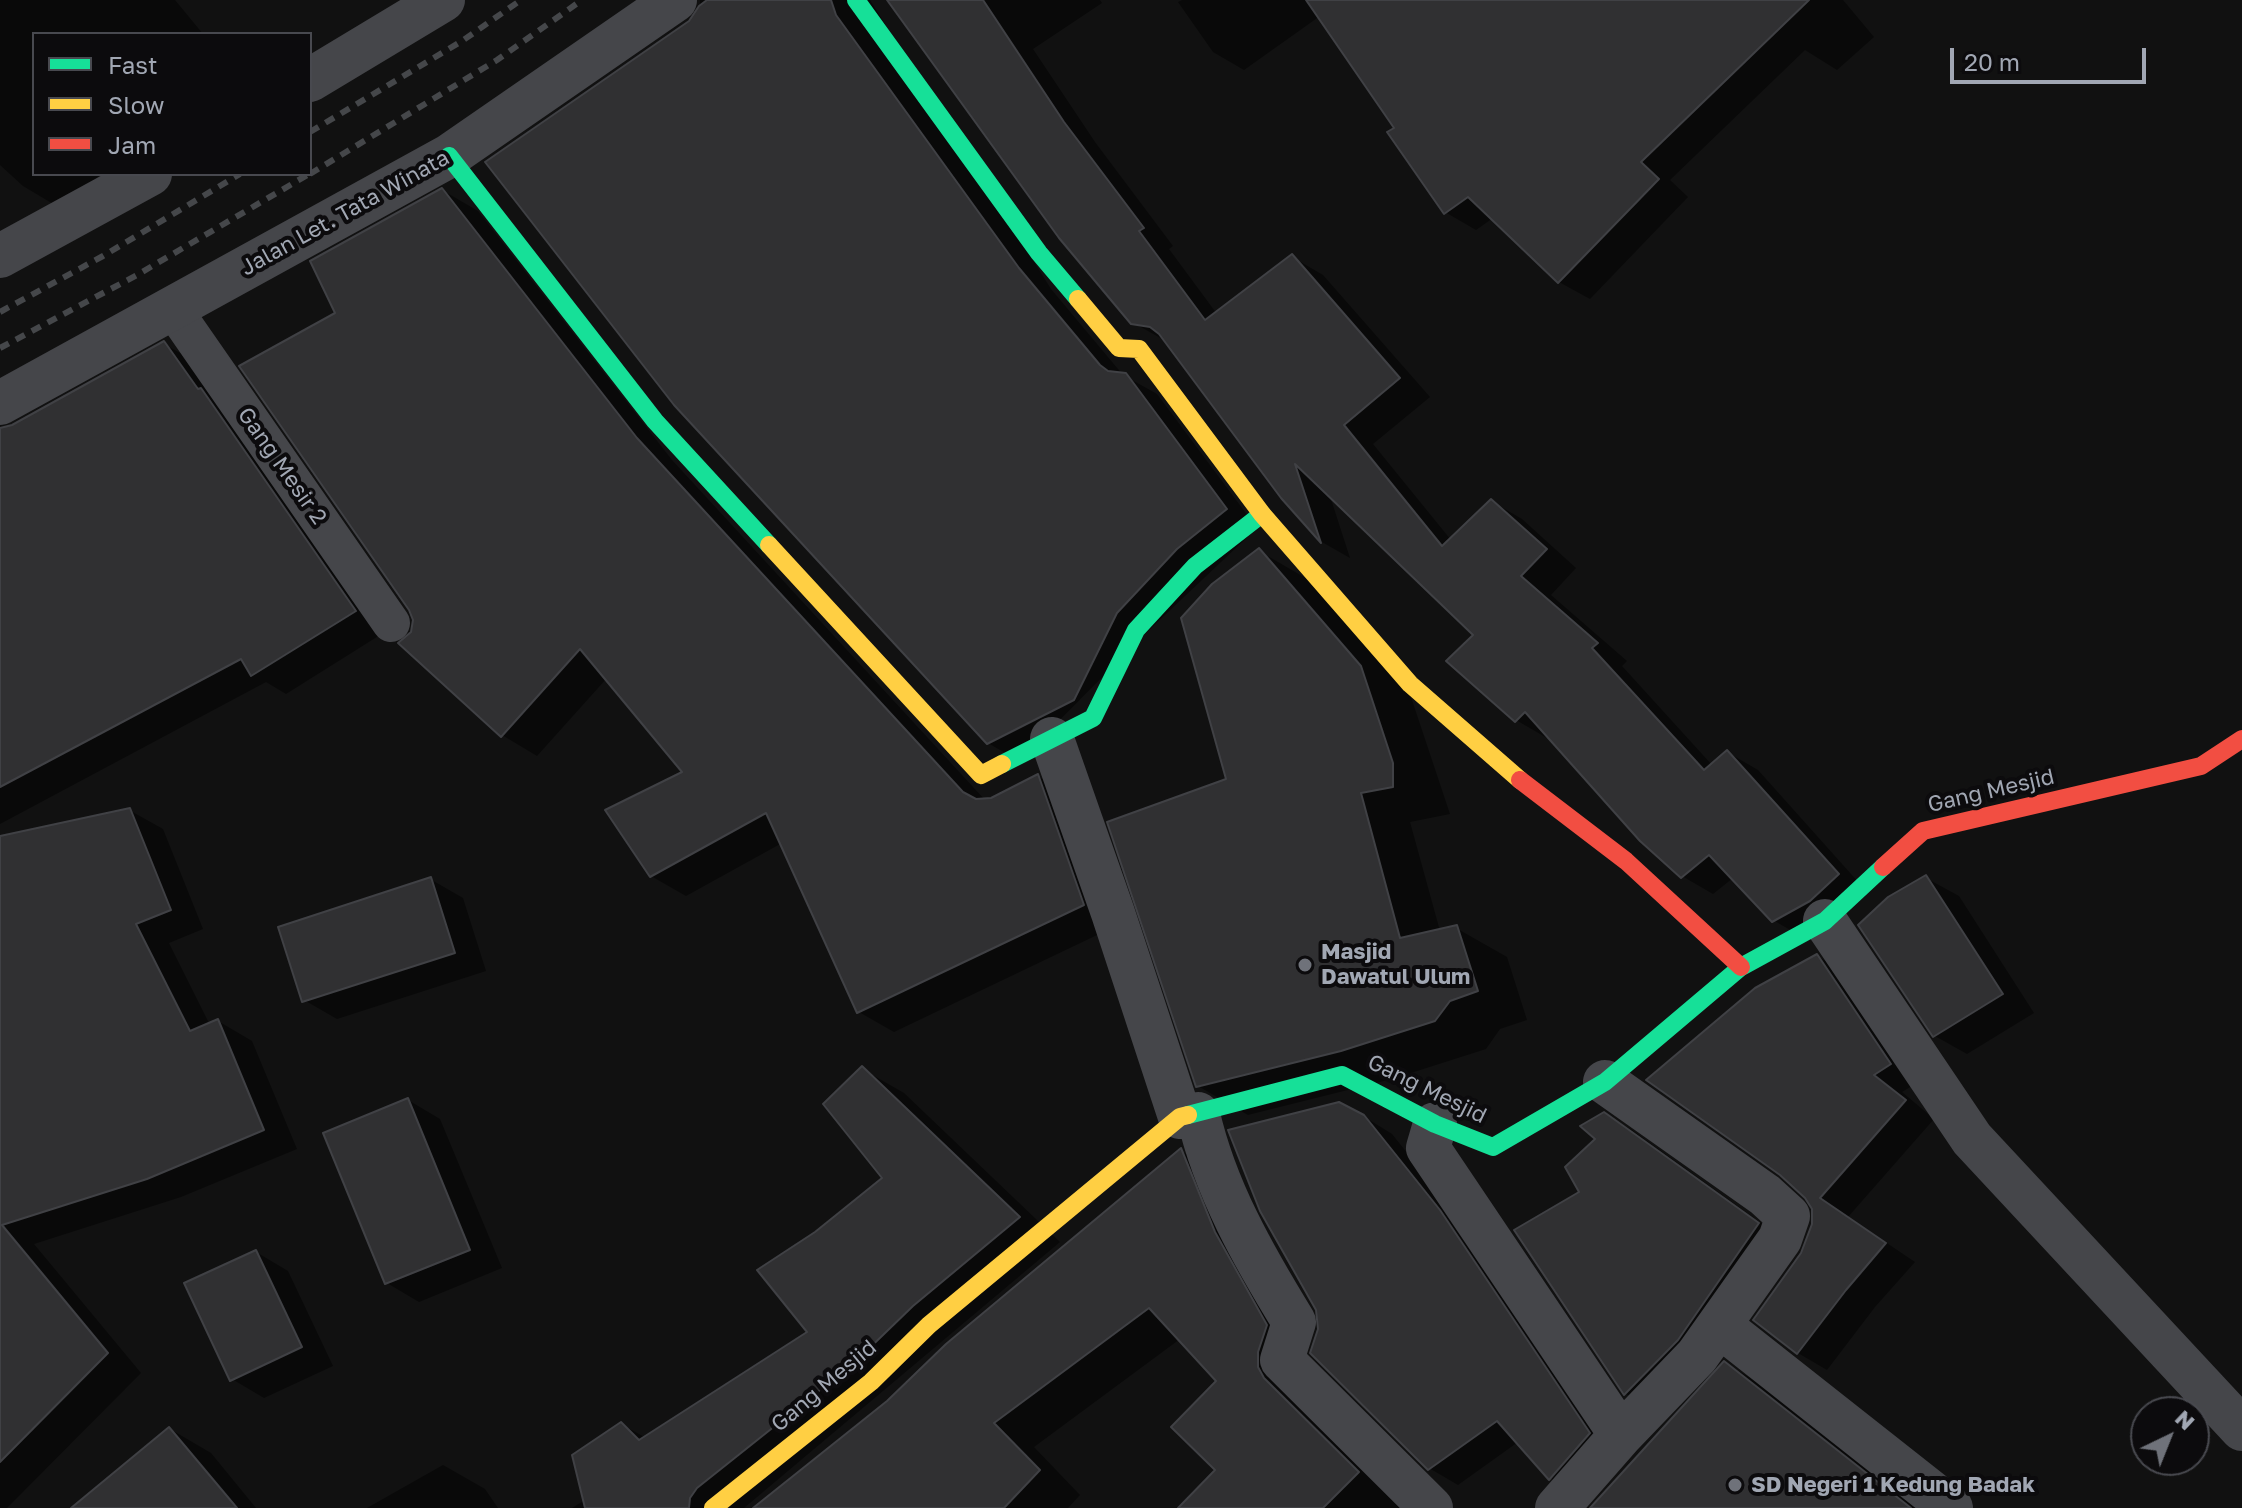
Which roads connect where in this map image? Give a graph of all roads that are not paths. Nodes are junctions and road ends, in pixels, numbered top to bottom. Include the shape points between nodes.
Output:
1 (443, 0) edge
2 (675, 0) edge
3 (856, 0) edge
4 (312, 79) edge
5 (449, 156) junction
6 (146, 176) edge
7 (0, 256) edge
8 (173, 309) junction
9 (0, 403) edge
10 (1262, 514) junction
11 (391, 623) dead end
12 (1052, 739) junction
13 (2242, 739) edge
14 (1825, 921) junction
15 (1741, 967) junction
16 (1605, 1082) junction
17 (1189, 1116) junction
18 (1435, 1124) junction
19 (1719, 1325) junction
20 (2242, 1429) edge
21 (1621, 1435) junction
22 (713, 1508) edge
23 (1431, 1508) edge
24 (1557, 1508) edge
25 (1951, 1508) edge

1 - 4 street
2 - 5 street, Jalan Let. Tata Winata
3 - 10 street via 1039,253 1119,348 1139,349
5 - 8 street, Jalan Let. Tata Winata
5 - 12 street via 655,421 981,775
6 - 7 street
8 - 9 street, Jalan Let. Tata Winata
8 - 11 lane, Gang Mesir 2
10 - 12 street via 1195,566 1136,630 1093,718
10 - 15 street via 1410,684 1519,779 1626,861
12 - 17 street
13 - 14 street, Gang Mesjid via 2201,766 1923,831
14 - 15 street, Gang Mesjid
14 - 20 street via 1972,1139
15 - 16 street, Gang Mesjid
16 - 18 street, Gang Mesjid via 1493,1147
16 - 19 street via 1788,1216 1780,1239
17 - 18 street, Gang Mesjid via 1342,1075
17 - 22 street, Gang Mesjid
17 - 23 street via 1260,1268 1294,1322 1282,1360
18 - 21 street via 1428,1148
19 - 21 street via 1697,1356
19 - 25 street
21 - 24 street

